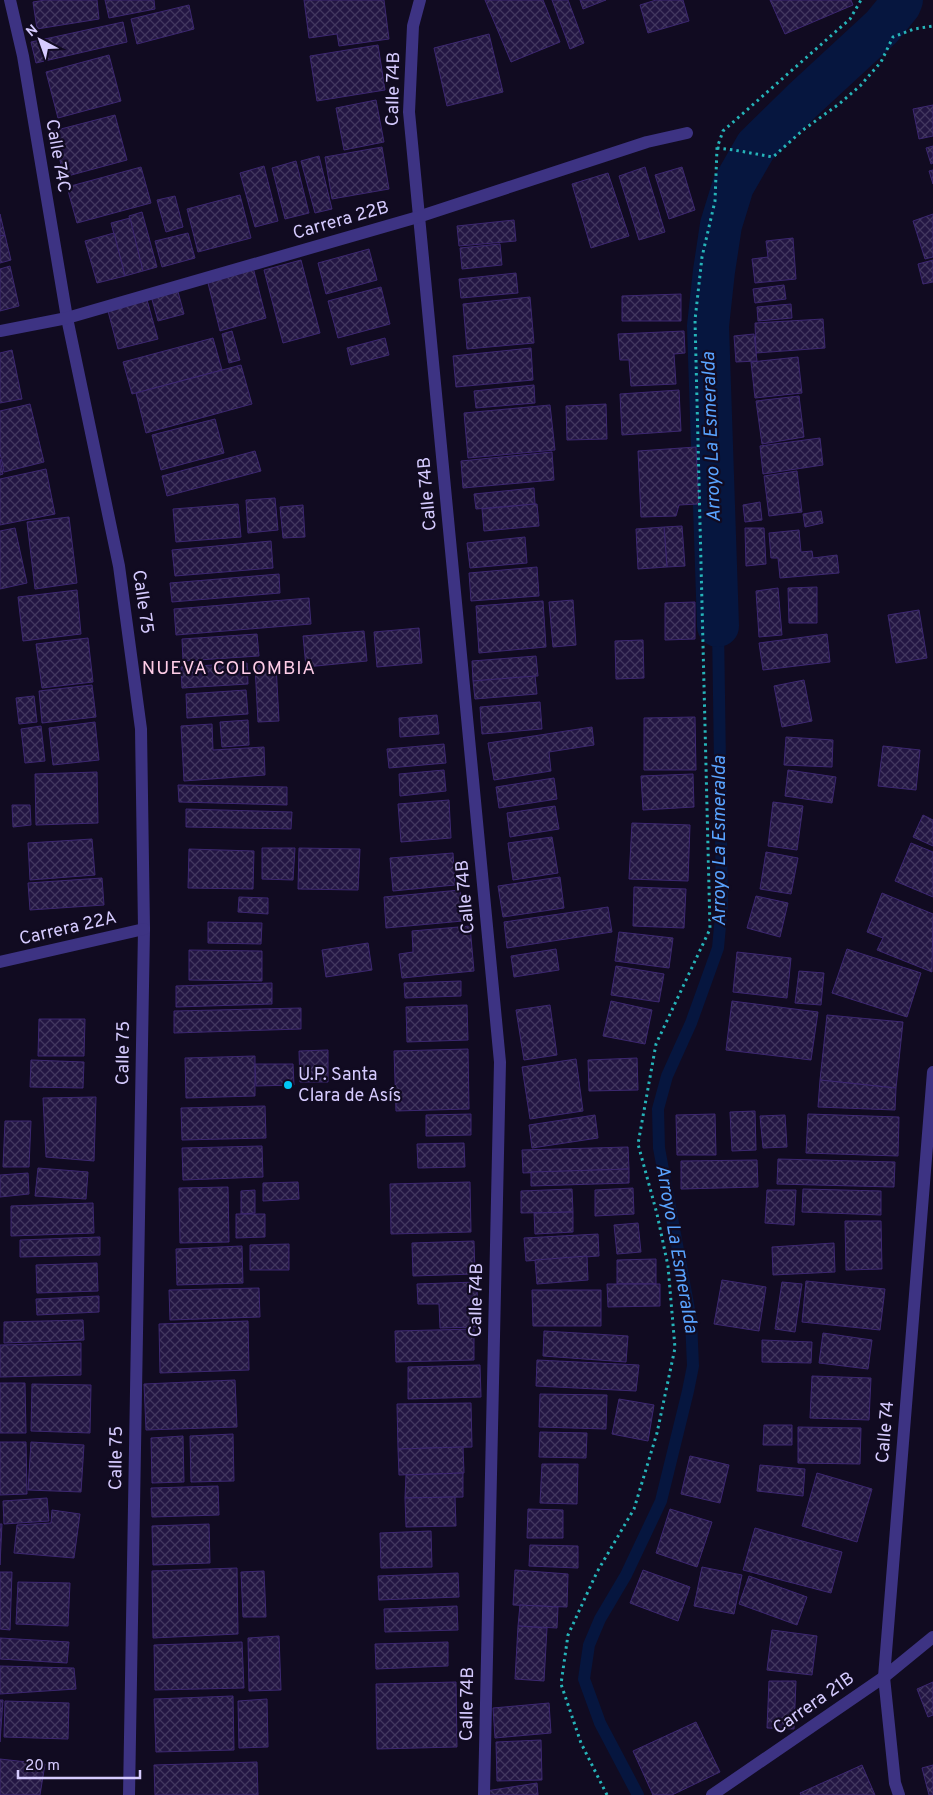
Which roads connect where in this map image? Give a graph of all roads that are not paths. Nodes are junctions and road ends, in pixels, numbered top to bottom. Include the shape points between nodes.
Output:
1 (10, 0) edge
2 (420, 0) edge
3 (687, 133) dead end
4 (418, 217) junction
5 (67, 318) junction
6 (0, 331) edge
7 (144, 929) junction
8 (0, 962) edge
9 (933, 1072) edge
10 (933, 1637) edge
11 (884, 1677) junction
12 (129, 1795) edge
13 (484, 1795) edge
14 (712, 1795) edge
15 (900, 1795) edge

1 - 5 street, Calle 74C
2 - 4 street, Calle 74B via 413,26 409,112
3 - 4 street, Carrera 22B via 647,142
4 - 5 street, Carrera 22B
4 - 13 street, Calle 74B via 500,1062
5 - 6 street, Carrera 22B
5 - 7 street, Calle 75 via 119,566 141,729
7 - 8 street, Carrera 22A
7 - 12 street, Calle 75
9 - 11 street, Calle 74
10 - 11 street, Carrera 21B
11 - 14 street, Carrera 21B
11 - 15 street, Calle 74 via 895,1783

